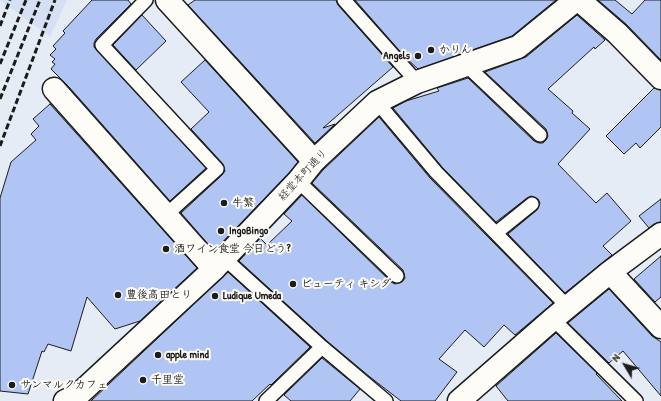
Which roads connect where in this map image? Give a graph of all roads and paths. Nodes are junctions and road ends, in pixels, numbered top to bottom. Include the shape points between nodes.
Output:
1 (146, 0) edge
2 (167, 0) edge
3 (344, 0) edge
4 (577, 0) edge
5 (466, 65) junction
6 (661, 78) edge
7 (417, 82) junction
8 (54, 89) dead end
9 (377, 102) junction
10 (540, 135) dead end
11 (314, 161) junction
12 (298, 181) junction
13 (532, 204) dead end
14 (166, 215) junction
15 (496, 233) junction
16 (661, 234) edge
17 (219, 264) junction
18 (610, 272) junction
19 (397, 276) dead end
20 (560, 312) junction
21 (661, 327) edge
22 (322, 347) junction
23 (75, 399) edge
24 (266, 401) edge
25 (386, 401) edge
26 (458, 401) edge
27 (636, 401) edge

1 - 14 lane via 102,45 217,169
2 - 11 street
3 - 7 lane
4 - 5 street, 経堂本町通り via 518,47
4 - 6 street via 617,33
5 - 7 street, 経堂本町通り
5 - 10 lane
7 - 9 street, 経堂本町通り
8 - 14 street
9 - 11 street, 経堂本町通り
9 - 15 lane via 436,172
11 - 12 street, 経堂本町通り
12 - 17 street, 経堂本町通り
12 - 19 lane
13 - 15 lane
14 - 17 street
15 - 20 lane
16 - 18 street
17 - 22 lane
17 - 23 street, 経堂本町通り
18 - 20 street
18 - 21 street
20 - 26 street
20 - 27 lane
22 - 24 lane
22 - 25 lane

